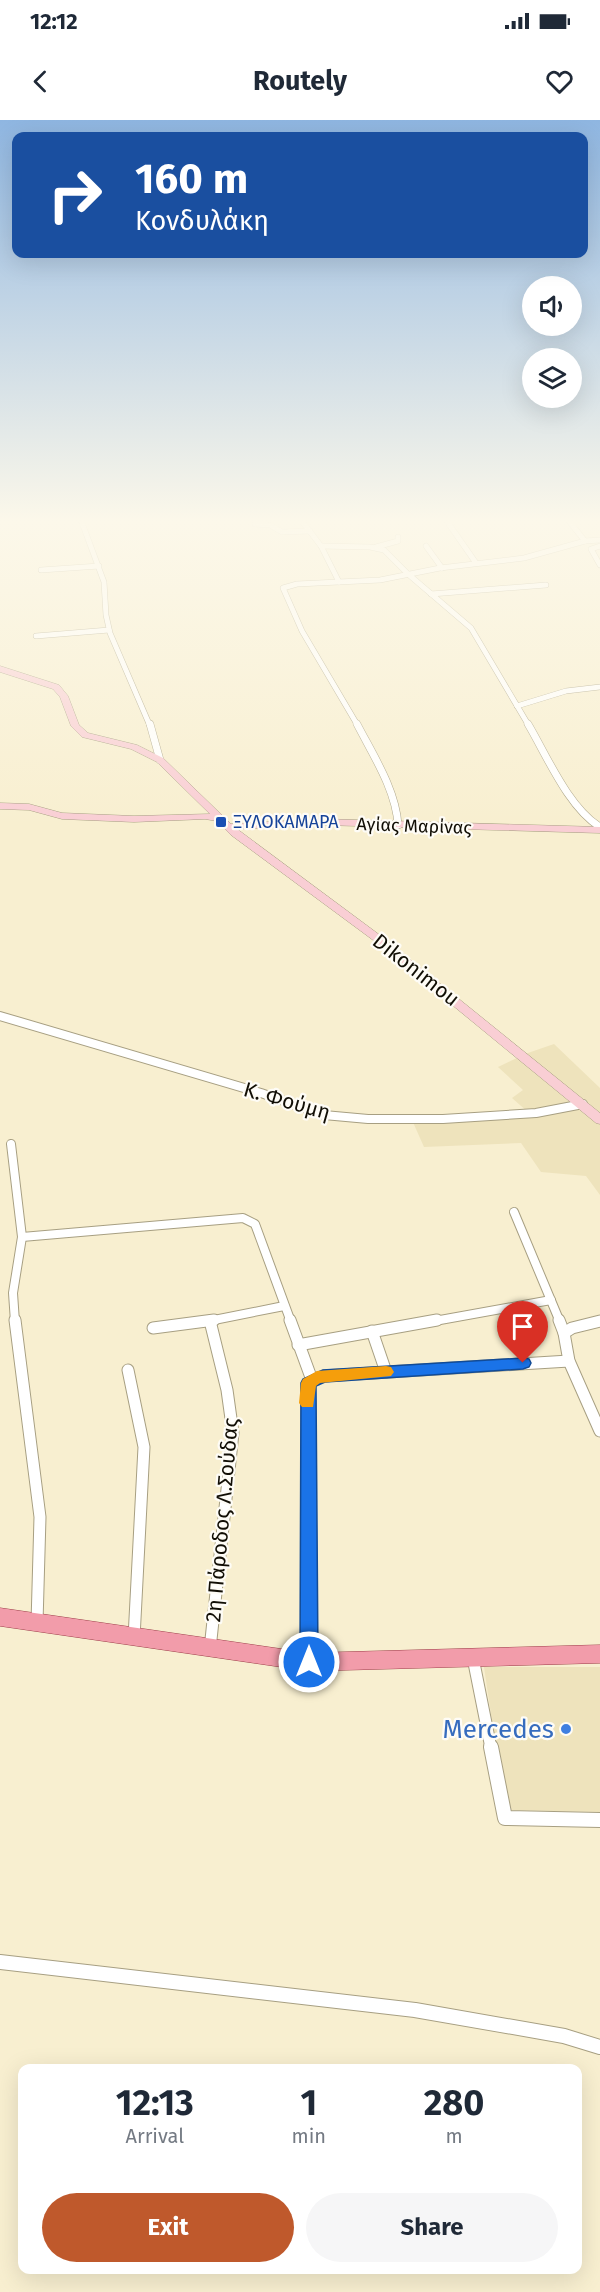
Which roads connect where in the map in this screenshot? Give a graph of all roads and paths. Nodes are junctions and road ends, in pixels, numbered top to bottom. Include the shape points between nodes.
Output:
1 (108, 621) edge
2 (298, 621) edge
3 (463, 621) edge
4 (109, 630) junction
5 (36, 636) dead end
6 (0, 669) edge
7 (600, 687) edge
8 (517, 706) junction
9 (160, 760) junction
10 (0, 806) edge
11 (218, 818) junction
12 (398, 825) junction
13 (228, 827) junction
14 (600, 829) edge
15 (0, 1016) edge
16 (583, 1104) junction
17 (600, 1120) edge
18 (11, 1144) dead end
19 (514, 1212) dead end
20 (22, 1237) junction
21 (551, 1300) junction
22 (284, 1306) junction
23 (210, 1321) junction
24 (600, 1321) edge
25 (153, 1328) dead end
26 (372, 1331) junction
27 (564, 1332) junction
28 (298, 1345) junction
29 (569, 1361) junction
30 (128, 1370) dead end
31 (386, 1372) junction
32 (312, 1380) junction
33 (600, 1431) edge
34 (0, 1617) edge
35 (37, 1623) junction
36 (134, 1638) junction
37 (210, 1649) junction
38 (600, 1654) edge
39 (473, 1658) junction
40 (309, 1662) junction
41 (600, 1820) edge
42 (0, 1962) edge
43 (600, 2047) edge

1 - 4 street
2 - 12 street via 377,762 397,811
3 - 8 street
4 - 5 street
4 - 9 street via 150,724
6 - 9 main road, Dikonimou via 56,687 64,696 75,726 85,735 134,747
7 - 8 street via 566,691
8 - 14 street via 576,805
9 - 11 main road, Dikonimou
10 - 11 main road via 29,807 62,816
11 - 13 main road, Dikonimou
12 - 13 main road, Αγίας Μαρίνας via 323,822
12 - 14 main road, Αγίας Μαρίνας
13 - 16 main road, Dikonimou via 377,938
15 - 16 street, Κ. Φούμη via 324,1115 443,1119 536,1113
16 - 17 main road, Dikonimou
18 - 20 street
19 - 21 street
20 - 22 street via 179,1221 250,1220 258,1229
20 - 35 street via 13,1293 40,1517
21 - 26 street
21 - 27 street
22 - 23 street
22 - 28 street
23 - 25 street
23 - 37 street, 2η Πάροδος Λ.Σούδας via 225,1375 233,1433
24 - 27 street
26 - 28 street
26 - 31 street
27 - 29 street
28 - 32 street
29 - 31 street
29 - 33 street
30 - 36 street via 144,1447
31 - 32 street
32 - 40 street via 307,1388
34 - 35 main road
35 - 36 main road
36 - 37 main road
37 - 40 main road
38 - 39 main road
39 - 40 main road
39 - 41 street via 505,1818
42 - 43 street via 415,2010 564,2036

